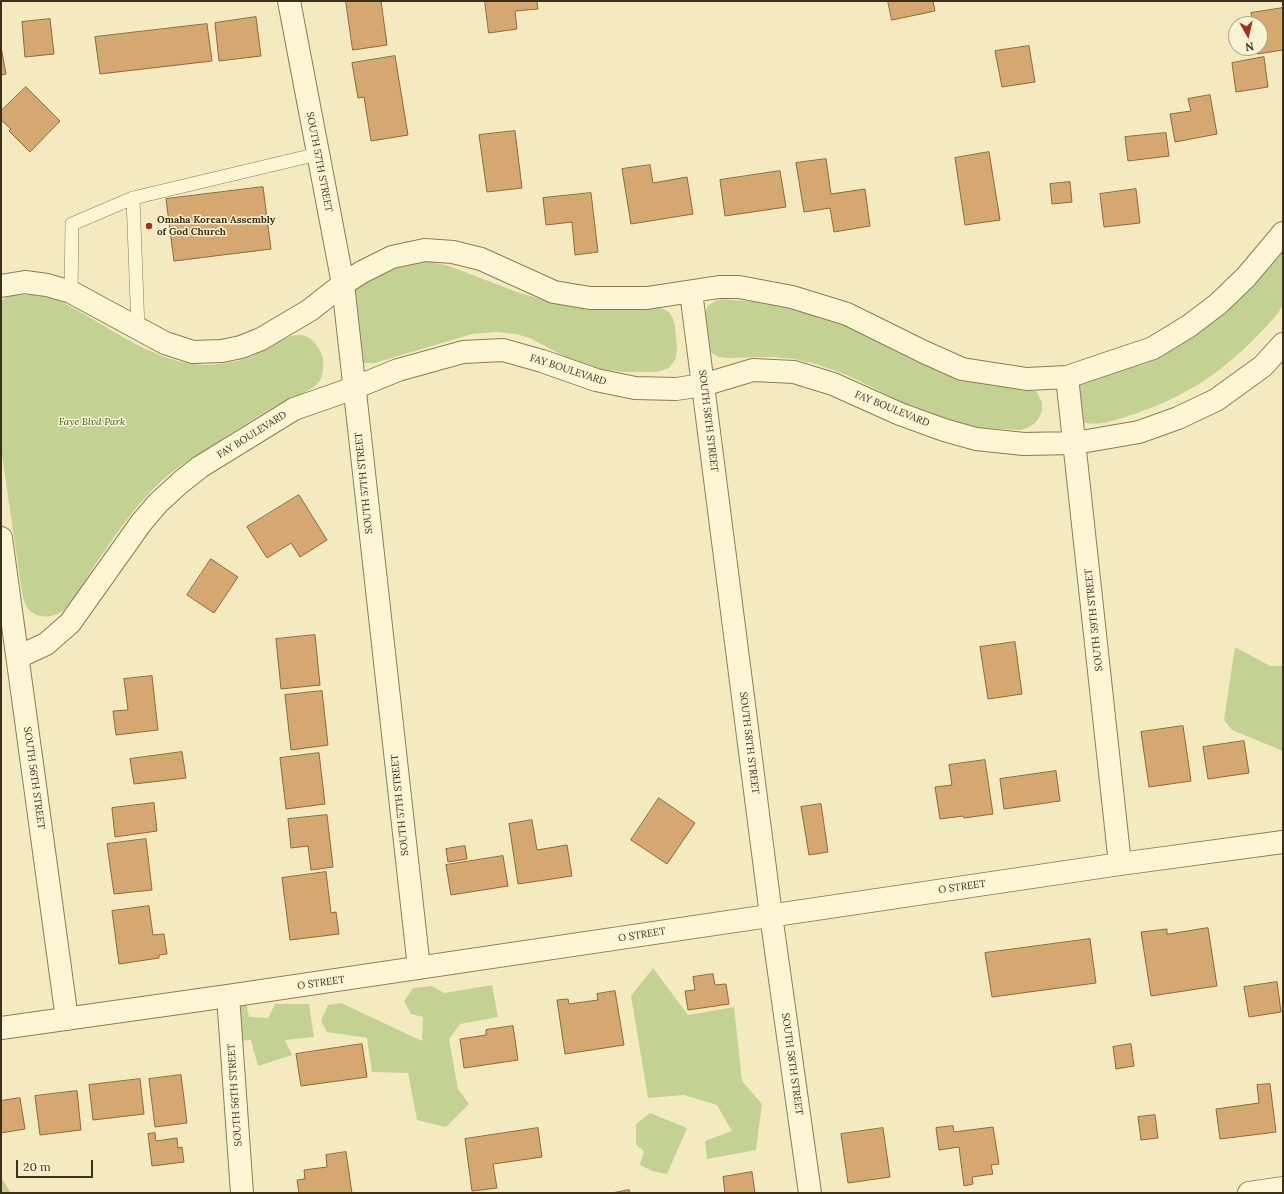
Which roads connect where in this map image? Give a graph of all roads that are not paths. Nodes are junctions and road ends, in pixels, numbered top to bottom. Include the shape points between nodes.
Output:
1 (289, 1) edge
2 (318, 154) junction
3 (132, 198) junction
4 (1283, 233) edge
5 (342, 284) junction
6 (1, 286) edge
7 (71, 292) junction
8 (691, 292) junction
9 (138, 329) junction
10 (1283, 344) edge
11 (1068, 376) junction
12 (703, 385) junction
13 (354, 388) junction
14 (1074, 443) junction
15 (1, 538) edge
16 (18, 656) junction
17 (1283, 842) edge
18 (1120, 864) junction
19 (771, 915) junction
20 (419, 968) junction
21 (228, 996) junction
22 (67, 1019) junction
23 (1, 1028) edge
24 (1283, 1188) edge
25 (242, 1193) edge
26 (810, 1193) edge
27 (1249, 1193) edge

1 - 2 street, SOUTH 57TH STREET
2 - 3 lane
2 - 5 street, SOUTH 57TH STREET
3 - 7 lane via 72,224
3 - 9 lane
4 - 11 street via 1246,277 1218,304 1189,326 1153,348
5 - 8 street via 392,257 425,250 453,252 481,259 554,292 616,299
5 - 9 street via 310,310 261,339 241,347 222,351 192,352 165,344
5 - 13 street, SOUTH 57TH STREET
6 - 7 street via 25,282 47,284
7 - 9 street
8 - 11 street via 719,287 739,287 792,297 847,314 962,369 1027,379
8 - 12 street, SOUTH 58TH STREET
10 - 14 street, FAY BOULEVARD via 1263,366 1216,400 1178,418 1139,432
11 - 14 street, SOUTH 59TH STREET
12 - 13 street, FAY BOULEVARD via 676,389 635,388 596,380 503,350 463,352 398,370
12 - 14 street, FAY BOULEVARD via 752,370 794,372 833,384 900,414 976,439 1024,444
12 - 19 street, SOUTH 58TH STREET
13 - 16 street, FAY BOULEVARD via 294,409 200,467 181,482 141,523 70,623 46,644
13 - 20 street, SOUTH 57TH STREET
14 - 18 street, SOUTH 59TH STREET
15 - 16 street, SOUTH 56TH STREET
16 - 22 street, SOUTH 56TH STREET
17 - 18 street, O STREET
18 - 19 street, O STREET
19 - 20 street, O STREET
19 - 26 street, SOUTH 58TH STREET
20 - 21 street, O STREET
21 - 22 street, O STREET
21 - 25 street, SOUTH 56TH STREET
22 - 23 street, O STREET
24 - 27 street

